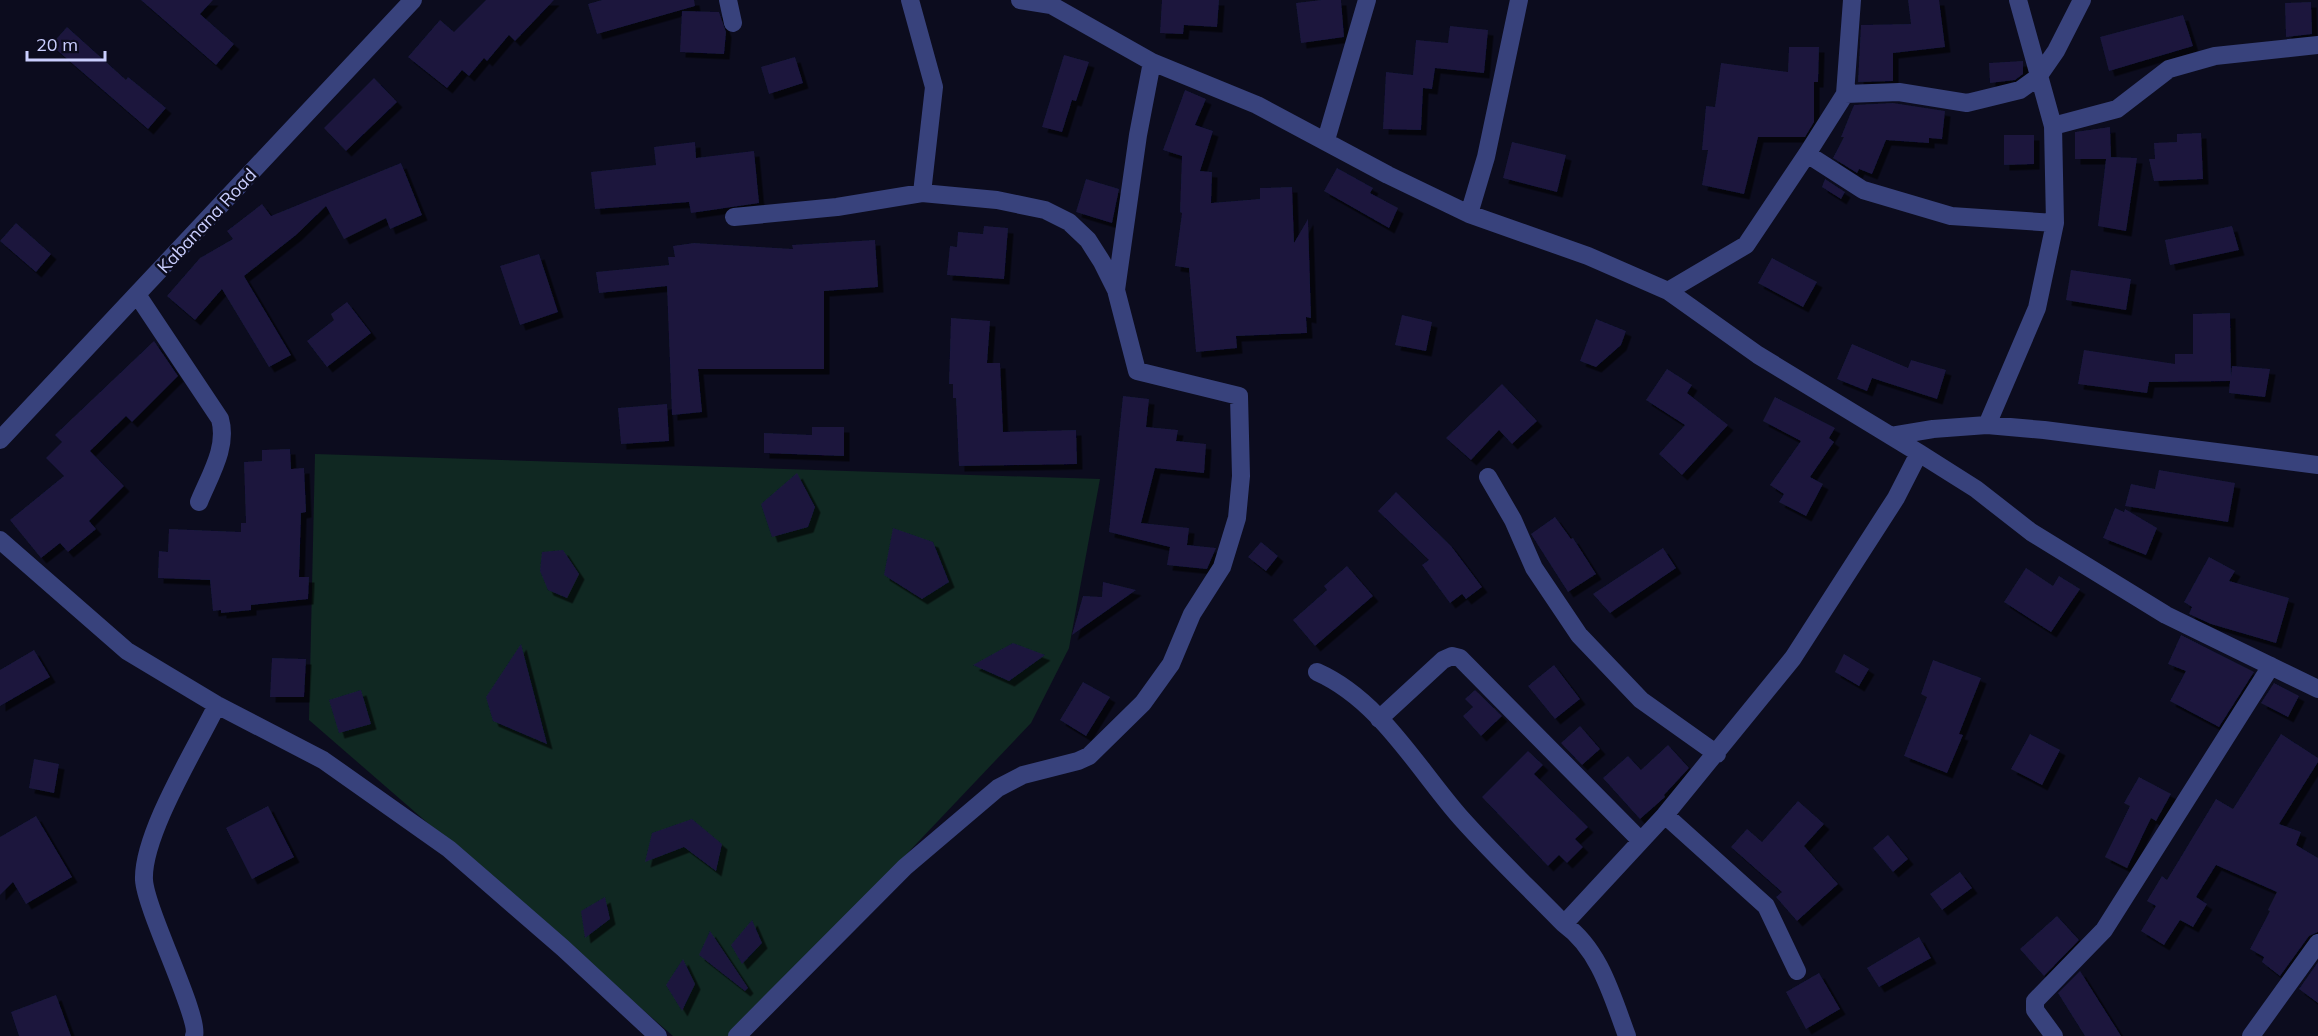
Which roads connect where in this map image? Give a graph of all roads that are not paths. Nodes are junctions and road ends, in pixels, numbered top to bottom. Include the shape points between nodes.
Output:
1 (412, 0) edge
2 (728, 0) edge
3 (910, 0) edge
4 (1020, 0) edge
5 (1367, 0) edge
6 (1519, 0) edge
7 (1852, 0) edge
8 (2018, 0) edge
9 (2082, 0) edge
10 (733, 23) dead end
11 (2318, 45) edge
12 (1152, 62) junction
13 (2038, 77) junction
14 (1845, 94) junction
15 (2053, 126) junction
16 (1326, 140) junction
17 (1807, 154) junction
18 (922, 194) junction
19 (1469, 214) junction
20 (734, 217) dead end
21 (2055, 223) junction
22 (1116, 290) junction
23 (1668, 291) junction
24 (138, 296) junction
25 (1987, 425) junction
26 (1891, 436) junction
27 (0, 440) edge
28 (1919, 453) junction
29 (2318, 465) edge
30 (1488, 477) dead end
31 (199, 502) dead end
32 (0, 540) edge
33 (2271, 666) junction
34 (1317, 672) dead end
35 (2318, 689) edge
36 (217, 705) junction
37 (1379, 719) junction
38 (1717, 753) junction
39 (1665, 815) junction
40 (1640, 840) junction
41 (1564, 924) junction
42 (2318, 943) edge
43 (1797, 971) dead end
44 (194, 1036) edge
45 (658, 1036) edge
46 (737, 1036) edge
47 (1627, 1036) edge
48 (2054, 1036) edge
49 (2251, 1036) edge

1 - 24 street, Kabanana Road
2 - 10 street
3 - 18 street via 934,87
4 - 12 street via 1051,5
5 - 16 street
6 - 19 street via 1486,157
7 - 14 street
8 - 13 street
9 - 13 street
11 - 15 street via 2215,56 2169,69 2118,109
12 - 16 street via 1257,105
12 - 22 street
13 - 14 street via 2020,90 1967,103 1899,92
13 - 15 street
14 - 17 street
15 - 21 street
16 - 19 street
17 - 21 street via 1863,190 1951,216
17 - 23 street via 1746,245
18 - 20 street
18 - 22 street via 997,200 1045,210 1069,222 1088,240
19 - 23 street via 1588,256
21 - 25 street via 2037,308
22 - 46 street via 1137,371 1239,396 1238,508 1222,567 1192,614 1171,664 1143,703 1089,756 1023,775 998,788 905,867
23 - 26 street via 1758,355
24 - 27 street, Kabanana Road
24 - 31 street via 220,419 224,433 221,450
25 - 26 street
25 - 29 street
26 - 28 street
28 - 33 street via 1976,489 2031,532 2166,615
28 - 38 street via 1896,498 1793,658
30 - 38 street via 1534,568 1579,635 1641,700
32 - 36 street via 127,651
33 - 35 street
33 - 48 street via 2104,930 2035,1001 2035,1010
34 - 37 street via 1350,691
36 - 44 street via 145,855 144,882 193,1019
36 - 45 street via 323,760 448,849
37 - 40 street via 1443,660 1460,658
37 - 41 street via 1462,819
38 - 39 street
39 - 40 street
39 - 43 street via 1766,906
40 - 41 street
41 - 47 street via 1585,943 1606,982
42 - 49 street

